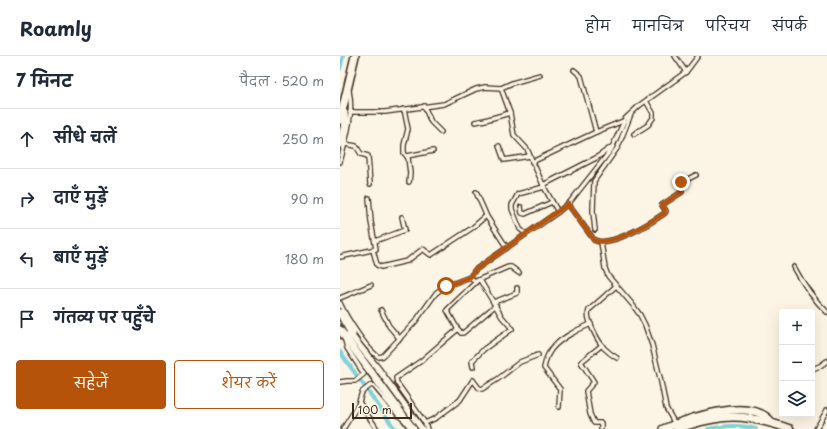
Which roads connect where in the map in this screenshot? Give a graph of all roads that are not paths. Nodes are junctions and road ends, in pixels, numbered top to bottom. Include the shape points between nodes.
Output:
1 (355, 56) edge
2 (675, 56) edge
3 (698, 56) edge
4 (574, 70) dead end
5 (686, 72) junction
6 (540, 75) dead end
7 (348, 87) junction
8 (501, 88) junction
9 (646, 101) junction
10 (344, 103) junction
11 (424, 106) junction
12 (404, 109) junction
13 (350, 112) junction
14 (510, 113) junction
15 (631, 114) junction
16 (340, 120) edge
17 (623, 121) junction
18 (475, 122) dead end
19 (441, 132) dead end
20 (596, 132) junction
21 (634, 134) dead end
22 (342, 144) edge
23 (499, 146) dead end
24 (614, 146) junction
25 (433, 151) dead end
26 (407, 156) junction
27 (530, 156) junction
28 (340, 162) edge
29 (532, 162) junction
30 (696, 175) dead end
31 (409, 182) dead end
32 (370, 184) dead end
33 (543, 186) junction
34 (476, 192) dead end
35 (369, 198) dead end
36 (552, 202) junction
37 (568, 204) junction
38 (521, 207) dead end
39 (558, 212) junction
40 (486, 216) junction
41 (402, 217) dead end
42 (595, 230) dead end
43 (526, 234) junction
44 (375, 241) junction
45 (602, 242) junction
46 (507, 248) junction
47 (373, 250) junction
48 (340, 257) edge
49 (794, 267) dead end
50 (519, 273) dead end
51 (470, 277) junction
52 (478, 281) junction
53 (371, 285) dead end
54 (616, 286) junction
55 (517, 288) dead end
56 (340, 298) edge
57 (340, 303) edge
58 (495, 303) junction
59 (381, 310) dead end
60 (827, 312) edge
61 (340, 313) edge
62 (591, 324) junction
63 (458, 329) junction
64 (340, 330) edge
65 (348, 336) junction
66 (400, 339) junction
67 (602, 345) junction
68 (538, 355) dead end
69 (616, 358) dead end
70 (827, 361) edge
71 (473, 367) dead end
72 (815, 368) edge
73 (340, 377) edge
74 (341, 382) edge
75 (359, 402) junction
76 (559, 408) dead end
77 (827, 410) edge
78 (406, 422) junction
79 (425, 423) junction
80 (676, 427) edge
81 (343, 429) edge
82 (377, 429) edge
83 (413, 429) edge
84 (422, 429) edge
85 (428, 429) edge
86 (602, 429) edge
87 (663, 429) edge
88 (790, 429) edge
89 (816, 429) edge

1 - 7 highway
2 - 5 street
3 - 5 street
4 - 20 street via 580,76
5 - 9 street
6 - 8 street
7 - 10 highway
7 - 13 street
8 - 11 street via 482,88 447,103
8 - 14 street
9 - 15 street
9 - 21 street via 653,118 648,125
10 - 16 highway
10 - 22 highway via 345,124
11 - 12 street
11 - 19 street via 431,122
12 - 13 street
12 - 26 street via 408,129 404,153
13 - 22 street
14 - 18 street
14 - 27 street via 514,135 525,145
15 - 17 street
15 - 42 street via 618,147 594,181
17 - 20 street
17 - 24 street
20 - 29 street
22 - 28 street
22 - 32 street via 356,146 360,154 368,156
23 - 27 street via 504,160
24 - 33 street
24 - 37 street
25 - 26 street
26 - 31 street
27 - 29 street
29 - 33 street
30 - 45 street via 680,183 682,192 662,205 665,213 627,234
33 - 36 street
33 - 43 street via 518,194 512,205 520,229
34 - 40 street
35 - 44 street via 370,222
36 - 38 street via 525,214 522,213
36 - 39 street
37 - 39 street
37 - 45 street via 594,240
39 - 43 street
40 - 46 street
40 - 47 street via 431,255 423,249 404,262 381,268 377,265
41 - 44 street via 405,230
43 - 46 street
44 - 47 street via 376,248
45 - 54 street via 607,272
46 - 51 street via 475,270
47 - 48 street
49 - 60 street via 807,290
50 - 52 street via 508,267
51 - 52 street
51 - 66 street via 439,290
52 - 58 street
52 - 63 street via 447,310
53 - 56 street
54 - 62 street via 588,312
54 - 80 street via 632,304 645,325 666,408
55 - 58 street via 517,292
57 - 66 street via 352,324 378,357 383,356
58 - 63 street via 463,333
58 - 71 street via 512,329 484,349 472,361
59 - 66 street
61 - 65 highway via 352,334
62 - 67 street
62 - 76 street via 573,332 548,355 544,368 560,390
63 - 79 street via 396,378
64 - 65 highway
65 - 74 street via 347,348 364,376 356,381
65 - 78 highway
65 - 84 main road via 379,370
67 - 69 street
67 - 86 street via 581,362 594,382 586,391 591,416 594,422 600,423
68 - 79 street via 520,362 482,389 473,380 460,400
70 - 72 street
73 - 74 street
75 - 78 street via 363,391 371,385 374,386
75 - 81 street
75 - 82 street
77 - 89 street
78 - 83 highway
79 - 85 street
80 - 87 highway
80 - 88 highway via 704,415 734,410 758,412 772,423

